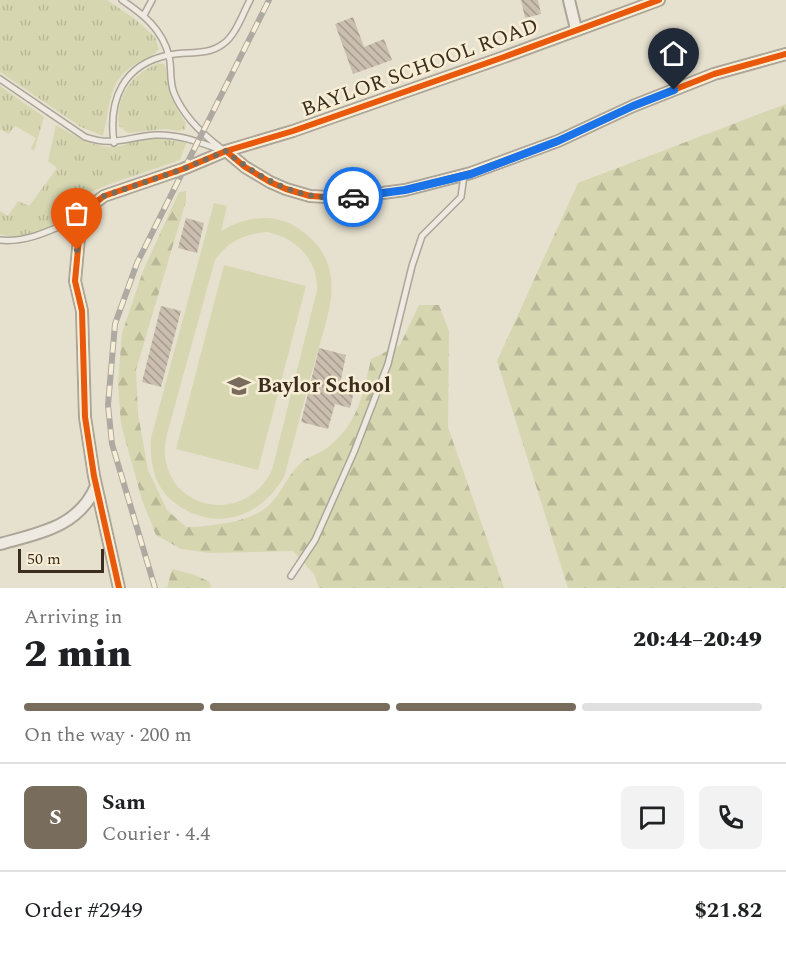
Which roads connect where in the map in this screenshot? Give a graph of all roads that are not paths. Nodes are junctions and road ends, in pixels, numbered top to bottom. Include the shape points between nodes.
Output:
1 (122, 0) edge
2 (153, 0) edge
3 (250, 0) edge
4 (569, 0) edge
5 (659, 0) edge
6 (144, 15) junction
7 (576, 29) junction
8 (786, 54) edge
9 (169, 55) junction
10 (0, 79) edge
11 (114, 143) junction
12 (226, 151) junction
13 (464, 175) junction
14 (81, 217) junction
15 (0, 240) edge
16 (96, 486) junction
17 (0, 544) edge
18 (291, 576) dead end
19 (119, 588) edge

1 - 6 lane
2 - 6 lane
3 - 9 lane via 224,43 197,53
4 - 7 street
5 - 7 street, BAYLOR SCHOOL ROAD
6 - 9 lane via 157,28
7 - 12 street, BAYLOR SCHOOL ROAD via 293,131
8 - 13 street via 714,74 558,141
9 - 11 lane via 139,67 124,82 113,107
9 - 12 lane via 173,92 201,133
10 - 11 lane via 85,137
11 - 12 lane via 155,135 185,137
12 - 13 street via 270,182 310,196 346,198 405,190
12 - 14 street, BAYLOR SCHOOL ROAD via 104,196
13 - 18 lane via 461,197 422,236 388,364 315,540
14 - 15 lane via 45,234
14 - 16 street via 75,281 82,311 85,417
16 - 17 street via 76,516 53,528
16 - 19 street

